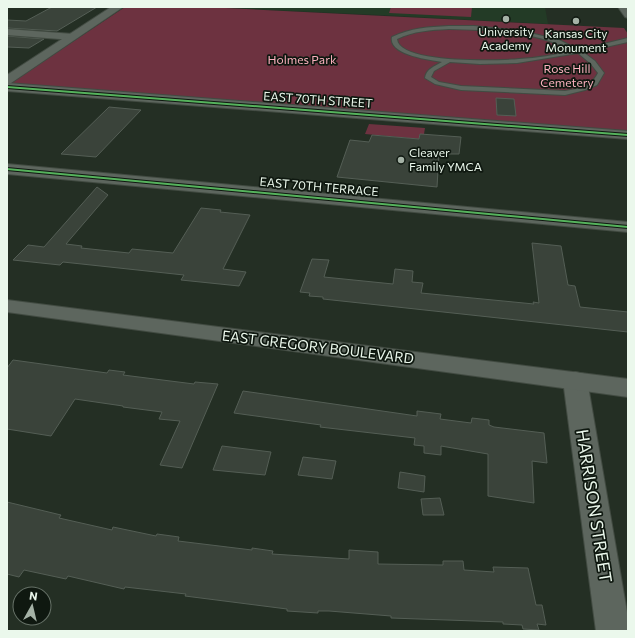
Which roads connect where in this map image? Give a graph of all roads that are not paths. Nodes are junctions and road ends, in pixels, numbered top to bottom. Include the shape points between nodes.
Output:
1 (118, 7) edge
2 (623, 7) edge
3 (628, 15) edge
4 (7, 32) edge
5 (73, 37) junction
6 (628, 40) edge
7 (556, 41) junction
8 (579, 43) dead end
9 (587, 43) dead end
10 (608, 44) junction
11 (578, 52) junction
12 (448, 61) junction
13 (7, 80) edge
14 (7, 87) edge
15 (628, 135) edge
16 (7, 169) edge
17 (628, 227) edge
18 (7, 306) edge
19 (575, 380) junction
20 (628, 388) edge
21 (613, 631) edge

1 - 5 street
2 - 3 street
4 - 5 street
5 - 13 street
6 - 10 lane
7 - 8 lane
7 - 11 lane
7 - 12 lane via 502,31 454,28 421,28 409,30 394,38 396,46 405,52
9 - 10 lane
10 - 11 lane
11 - 12 lane via 520,61
11 - 12 lane via 591,60 601,73 595,84 565,93 461,88 442,85 428,78 432,70
14 - 15 street, EAST 70TH STREET
16 - 17 street, EAST 70TH TERRACE
18 - 19 street, EAST GREGORY BOULEVARD
19 - 20 street, EAST GREGORY BOULEVARD
19 - 21 street, HARRISON STREET

